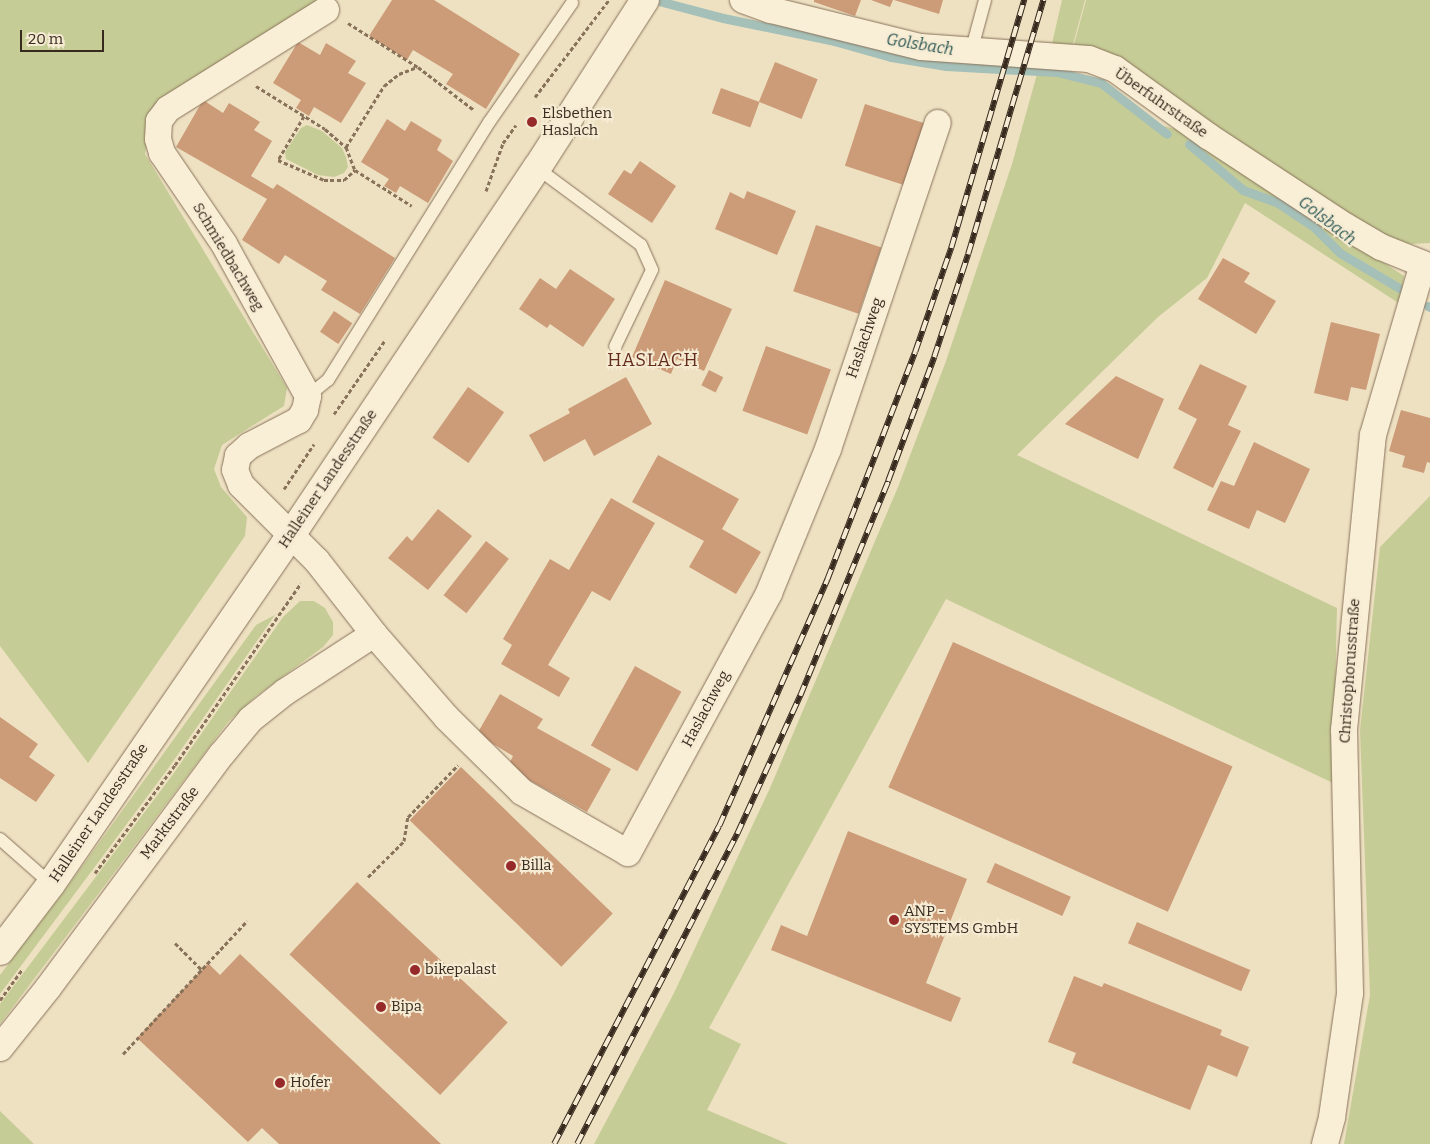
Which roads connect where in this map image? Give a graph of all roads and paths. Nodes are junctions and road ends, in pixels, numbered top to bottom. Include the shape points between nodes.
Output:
1 (609, 0) edge
2 (743, 0) edge
3 (985, 0) edge
4 (572, 3) dead end
5 (640, 7) edge
6 (326, 10) joint
7 (971, 52) junction
8 (418, 67) junction
9 (230, 69) junction
10 (530, 103) dead end
11 (304, 116) junction
12 (519, 119) dead end
13 (490, 121) junction
14 (938, 123) dead end
15 (346, 147) junction
16 (537, 168) junction
17 (355, 170) junction
18 (484, 196) dead end
19 (429, 216) junction
20 (1427, 262) edge
21 (390, 333) dead end
22 (615, 347) dead end
23 (308, 396) junction
24 (330, 421) dead end
25 (319, 436) dead end
26 (269, 513) junction
27 (291, 535) junction
28 (317, 561) junction
29 (374, 634) junction
30 (476, 747) junction
31 (0, 839) edge
32 (368, 876) dead end
33 (91, 879) dead end
34 (51, 884) junction
35 (248, 921) dead end
36 (174, 943) dead end
37 (0, 951) edge
38 (24, 969) dead end
39 (202, 970) junction
40 (0, 1000) edge
41 (0, 1048) edge
42 (123, 1054) dead end
43 (1325, 1144) edge

1 - 10 path
2 - 7 street, Überfuhrstraße via 771,10 921,47
3 - 7 lane
4 - 13 lane
5 - 16 main road, Halleiner Landesstraße
6 - 8 path
6 - 9 street, Schmiedbachweg
7 - 20 street, Überfuhrstraße via 1089,59 1115,69 1208,136 1345,226 1381,247
8 - 13 path
8 - 15 path via 399,74 384,86
9 - 11 path
9 - 23 street, Schmiedbachweg via 168,109 159,121 158,139 162,153 224,244
11 - 15 path
11 - 17 path via 278,160 324,180 344,180
12 - 18 path via 503,143
13 - 19 lane
14 - 30 street, Haslachweg via 828,449 769,593 628,853 522,792
15 - 17 path
16 - 22 lane via 641,246 652,270
16 - 27 main road, Halleiner Landesstraße
17 - 19 path
19 - 23 lane via 328,380
20 - 43 street, Christophorusstraße via 1372,445 1344,730 1350,993
21 - 24 path
23 - 26 street via 305,410 298,420 249,446 238,456 235,470 241,485
25 - 26 path
26 - 27 street
27 - 28 street, Haslachweg
27 - 34 main road, Halleiner Landesstraße
28 - 29 street, Haslachweg
28 - 33 path
29 - 30 street, Haslachweg
29 - 41 street, Marktstraße via 285,692 252,718
30 - 32 path via 408,818 404,841
31 - 34 lane
34 - 37 main road, Halleiner Landesstraße
35 - 39 path
36 - 39 path
38 - 40 path
39 - 42 path

